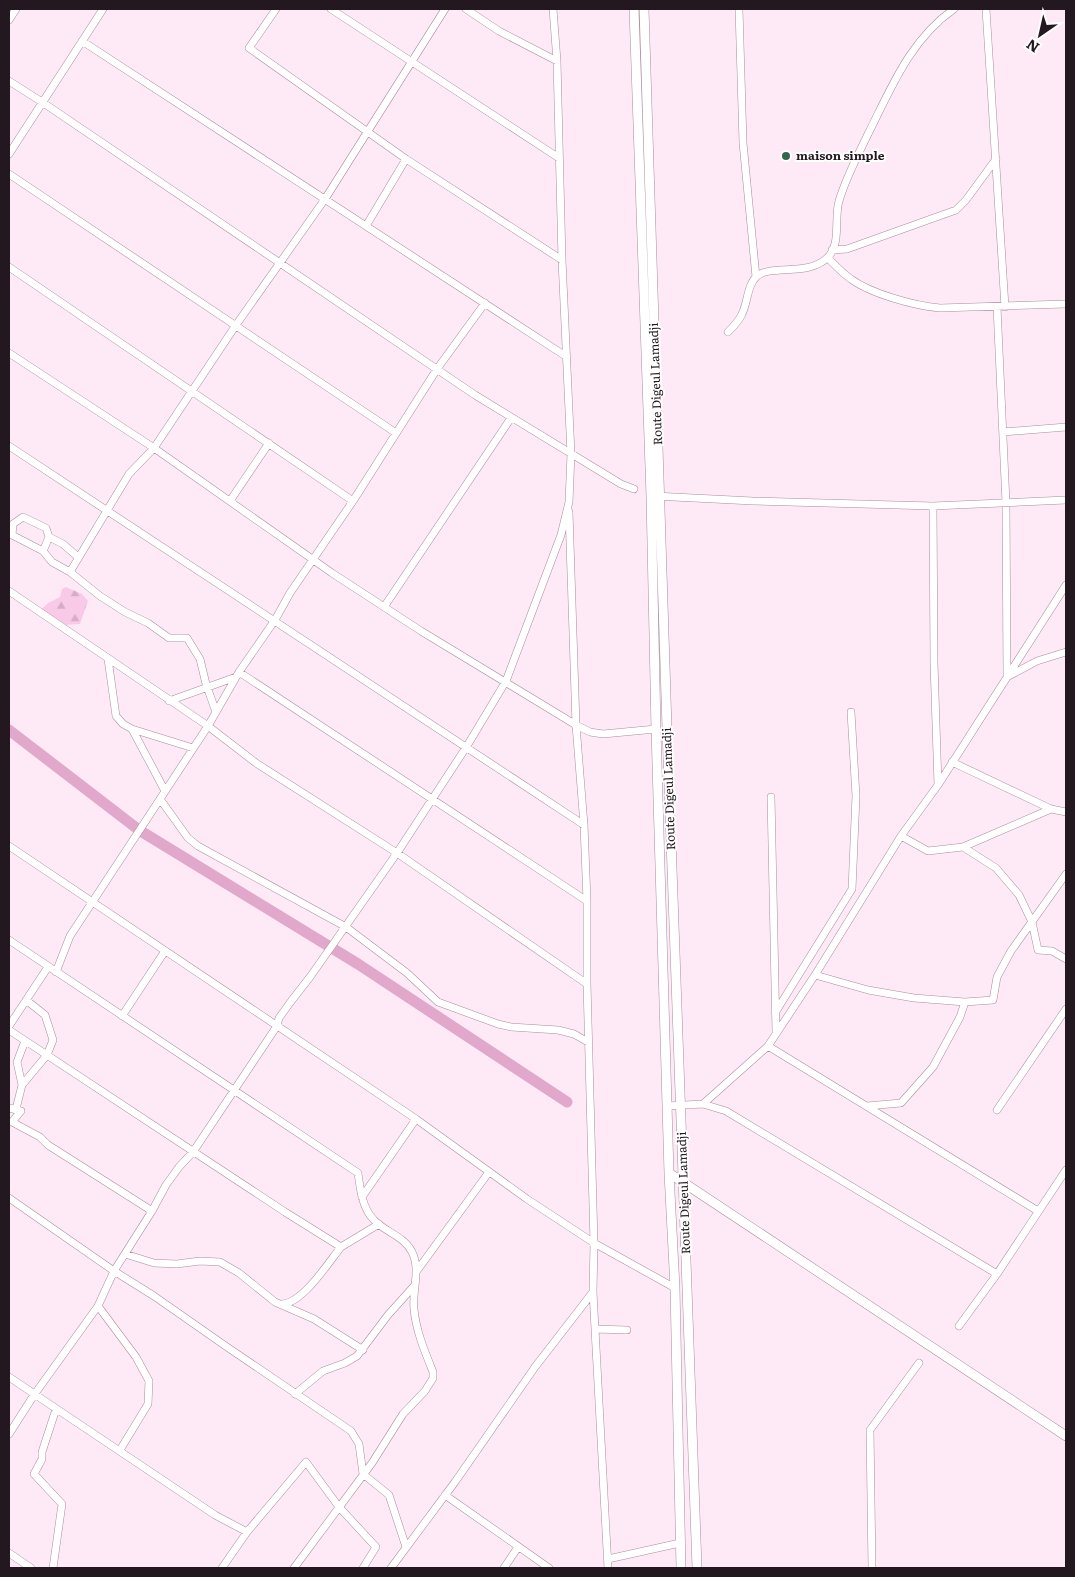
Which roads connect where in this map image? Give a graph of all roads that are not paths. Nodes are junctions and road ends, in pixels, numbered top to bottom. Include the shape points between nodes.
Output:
1 (16, 9) edge
2 (104, 9) edge
3 (276, 9) edge
4 (331, 9) edge
5 (445, 9) edge
6 (466, 9) edge
7 (553, 9) edge
8 (634, 9) edge
9 (644, 9) edge
10 (739, 9) edge
11 (954, 9) edge
12 (986, 9) edge
13 (9, 20) edge
14 (82, 41) junction
15 (557, 61) junction
16 (412, 62) junction
17 (9, 81) edge
18 (42, 102) junction
19 (368, 132) junction
20 (9, 154) edge
21 (559, 158) junction
22 (996, 158) junction
23 (406, 159) junction
24 (9, 174) edge
25 (325, 199) junction
26 (366, 226) junction
27 (832, 250) junction
28 (828, 258) junction
29 (562, 260) junction
30 (281, 263) junction
31 (9, 267) edge
32 (756, 277) junction
33 (484, 303) junction
34 (1066, 304) edge
35 (997, 307) junction
36 (1005, 307) junction
37 (236, 325) junction
38 (728, 332) dead end
39 (9, 353) edge
40 (566, 357) junction
41 (437, 369) junction
42 (192, 391) junction
43 (511, 418) junction
44 (1066, 427) edge
45 (1002, 432) junction
46 (396, 433) junction
47 (268, 444) junction
48 (9, 446) edge
49 (154, 448) junction
50 (571, 454) junction
51 (634, 489) dead end
52 (655, 496) junction
53 (1066, 500) edge
54 (230, 501) junction
55 (354, 501) junction
56 (569, 502) junction
57 (1006, 503) junction
58 (932, 506) junction
59 (108, 510) junction
60 (49, 537) junction
61 (43, 551) junction
62 (78, 557) junction
63 (312, 559) junction
64 (70, 572) junction
65 (1066, 584) edge
66 (9, 591) edge
67 (384, 607) junction
68 (275, 620) junction
69 (1066, 652) edge
70 (108, 659) junction
71 (238, 675) junction
72 (1007, 677) junction
73 (506, 681) junction
74 (207, 686) junction
75 (169, 700) junction
76 (216, 712) junction
77 (851, 712) dead end
78 (576, 725) junction
79 (208, 726) junction
80 (132, 729) junction
81 (656, 729) junction
82 (467, 746) junction
83 (193, 748) junction
84 (952, 762) junction
85 (938, 786) junction
86 (165, 791) junction
87 (772, 796) dead end
88 (160, 799) junction
89 (432, 799) junction
90 (1051, 809) junction
91 (1066, 812) edge
92 (584, 825) junction
93 (901, 836) junction
94 (9, 846) edge
95 (963, 847) junction
96 (397, 853) junction
97 (1066, 874) edge
98 (587, 901) junction
99 (92, 902) junction
100 (1032, 922) junction
101 (346, 927) junction
102 (9, 940) edge
103 (165, 951) junction
104 (1066, 959) edge
105 (48, 967) junction
106 (56, 972) junction
107 (815, 975) junction
108 (587, 984) junction
109 (26, 1000) junction
110 (965, 1002) junction
111 (1066, 1009) edge
112 (775, 1013) junction
113 (122, 1016) junction
114 (9, 1026) edge
115 (277, 1026) junction
116 (9, 1030) edge
117 (776, 1032) junction
118 (25, 1041) junction
119 (588, 1042) junction
120 (768, 1046) junction
121 (47, 1055) junction
122 (22, 1084) junction
123 (234, 1090) junction
124 (704, 1104) junction
125 (667, 1106) junction
126 (681, 1106) junction
127 (867, 1106) junction
128 (12, 1108) edge
129 (997, 1110) dead end
130 (416, 1119) junction
131 (193, 1152) junction
132 (1066, 1170) edge
133 (490, 1172) junction
134 (669, 1173) junction
135 (683, 1183) junction
136 (362, 1197) junction
137 (9, 1198) edge
138 (152, 1211) junction
139 (1038, 1211) junction
140 (378, 1224) junction
141 (594, 1243) junction
142 (341, 1247) junction
143 (125, 1254) junction
144 (114, 1271) junction
145 (416, 1272) junction
146 (997, 1274) junction
147 (415, 1284) junction
148 (675, 1288) junction
149 (593, 1292) junction
150 (281, 1304) junction
151 (98, 1306) junction
152 (959, 1326) dead end
153 (595, 1330) junction
154 (627, 1330) dead end
155 (363, 1350) junction
156 (919, 1363) dead end
157 (9, 1378) edge
158 (296, 1394) junction
159 (34, 1395) junction
160 (56, 1409) junction
161 (9, 1434) edge
162 (1066, 1436) edge
163 (120, 1450) junction
164 (363, 1474) junction
165 (445, 1495) junction
166 (340, 1507) junction
167 (246, 1532) junction
168 (680, 1543) junction
169 (518, 1546) junction
170 (406, 1547) junction
171 (9, 1553) edge
172 (608, 1559) junction
173 (31, 1568) edge
174 (53, 1568) edge
175 (222, 1568) edge
176 (294, 1568) edge
177 (363, 1568) edge
178 (391, 1568) edge
179 (504, 1568) edge
180 (549, 1568) edge
181 (608, 1568) edge
182 (681, 1568) edge
183 (697, 1568) edge
184 (872, 1568) edge

1 - 13 street
2 - 14 street
3 - 19 street via 248,48
4 - 16 street
5 - 16 street
6 - 15 street via 499,31
7 - 15 street
8 - 52 main road, Route Digeul Lamadji
9 - 52 main road, Route Digeul Lamadji
10 - 32 street via 743,143
11 - 27 street via 920,40 900,69 844,184 837,207
12 - 22 street
14 - 18 street
14 - 25 street
15 - 21 street
16 - 19 street
16 - 21 street
17 - 18 street
18 - 20 street
18 - 30 street
19 - 23 street
19 - 25 street
21 - 29 street
22 - 27 street via 956,210 847,249
22 - 36 street
23 - 26 street
23 - 29 street
24 - 37 street
25 - 26 street
25 - 30 street
26 - 33 street
27 - 28 street
28 - 32 street via 808,268 769,272
28 - 35 street via 856,283 912,304 940,308
29 - 40 street
30 - 37 street
30 - 41 street
31 - 42 street
32 - 38 street via 742,313
33 - 40 street
33 - 41 street
34 - 36 street
35 - 36 street
35 - 45 street
37 - 42 street
37 - 46 street
39 - 49 street
40 - 50 street
41 - 43 street
41 - 46 street
42 - 47 street
42 - 49 street
43 - 50 street
43 - 67 street
44 - 45 street
45 - 57 street
46 - 55 street
47 - 54 street
47 - 55 street
48 - 59 street
49 - 54 street
49 - 59 street via 129,474
50 - 51 street
50 - 56 street
52 - 58 street
52 - 81 main road, Route Digeul Lamadji
52 - 126 main road, Route Digeul Lamadji
53 - 57 street
54 - 63 street
55 - 63 street
56 - 73 street via 561,535
56 - 78 street
57 - 58 street
57 - 72 street
58 - 85 street
59 - 62 street
59 - 68 street
60 - 61 street
60 - 61 street via 46,528 23,517 13,524 12,535
60 - 62 street
61 - 64 street via 52,562
62 - 64 street
63 - 67 street
63 - 68 street
64 - 74 street via 100,596 169,638 186,638 200,659
65 - 72 street
66 - 70 street
67 - 73 street
68 - 71 street
68 - 82 street
69 - 72 street via 1037,661
70 - 75 street
70 - 80 street via 116,716
71 - 74 street
71 - 76 street
71 - 89 street
72 - 84 street
73 - 78 street
73 - 82 street
74 - 75 street
74 - 76 street
75 - 79 street
76 - 79 street
77 - 112 street via 856,796 852,889
78 - 81 street via 603,734
78 - 92 street
79 - 83 street
79 - 96 street via 256,763
80 - 83 street
80 - 86 street
81 - 125 main road, Route Digeul Lamadji
82 - 89 street
82 - 92 street
83 - 86 street
84 - 85 street
84 - 90 street
85 - 93 street
86 - 88 street
87 - 112 street
88 - 99 street
88 - 101 street via 188,838 198,846
89 - 96 street
89 - 98 street
90 - 91 street
90 - 95 street
92 - 98 street
93 - 95 street via 928,851
93 - 107 street
94 - 99 street
95 - 100 street via 996,868 1019,895
96 - 101 street
96 - 108 street
97 - 100 street
98 - 108 street
99 - 103 street
99 - 106 street via 70,936
100 - 104 street via 1038,950 1052,951
100 - 110 street via 997,977 994,1000
101 - 115 street via 279,1018
101 - 119 street via 407,973 438,1002 498,1024 558,1030
102 - 105 street
103 - 113 street
103 - 115 street
105 - 106 street
105 - 109 street
106 - 113 street
107 - 110 street via 868,990
107 - 117 street
108 - 119 street
109 - 114 street
109 - 121 street via 45,1016 53,1040
110 - 127 street via 932,1067 901,1103
111 - 129 street
112 - 117 street
113 - 123 street
115 - 123 street
115 - 130 street
116 - 118 street
117 - 120 street
118 - 121 street
118 - 122 street via 17,1062
119 - 141 street
120 - 124 street
120 - 127 street
121 - 122 street
121 - 131 street
122 - 128 street
123 - 131 street
123 - 136 street via 358,1173
124 - 126 street
124 - 146 street via 726,1111
125 - 126 street
125 - 134 main road, Route Digeul Lamadji
126 - 135 main road, Route Digeul Lamadji
127 - 139 street
128 - 138 street via 21,1111 12,1122
130 - 133 street
130 - 136 street
131 - 138 street via 166,1185
131 - 142 street
132 - 139 street
133 - 141 street
133 - 145 street
134 - 135 main road
134 - 148 main road, Route Digeul Lamadji
135 - 162 main road
135 - 183 main road, Route Digeul Lamadji
136 - 140 street
137 - 144 street
138 - 143 street
139 - 146 street
140 - 142 street
140 - 145 street via 408,1245
141 - 148 street
141 - 149 street
142 - 150 street via 307,1290
143 - 144 street
143 - 150 street via 154,1263 220,1262
144 - 151 street
144 - 158 street
145 - 147 street
146 - 152 street
147 - 155 street
147 - 164 street via 413,1308 418,1333 434,1372 433,1378 403,1414
148 - 168 main road, Route Digeul Lamadji
149 - 153 street
149 - 165 street
150 - 155 street via 314,1319
151 - 159 street
151 - 163 street via 136,1358 148,1381 148,1404
153 - 154 street
153 - 172 street
155 - 158 street via 345,1364 323,1371
156 - 184 street via 870,1430
157 - 159 street
158 - 164 street via 351,1431 359,1444
159 - 160 street
159 - 161 street
160 - 163 street
160 - 174 street via 34,1474 62,1504
163 - 167 street via 215,1515
164 - 166 street
164 - 170 street via 389,1495
165 - 169 street
165 - 170 street
166 - 167 street via 306,1462
166 - 176 street
166 - 177 street via 376,1547
167 - 175 street
168 - 172 street
168 - 182 main road, Route Digeul Lamadji
169 - 179 street
169 - 180 street
170 - 178 street
171 - 173 street
172 - 181 street

